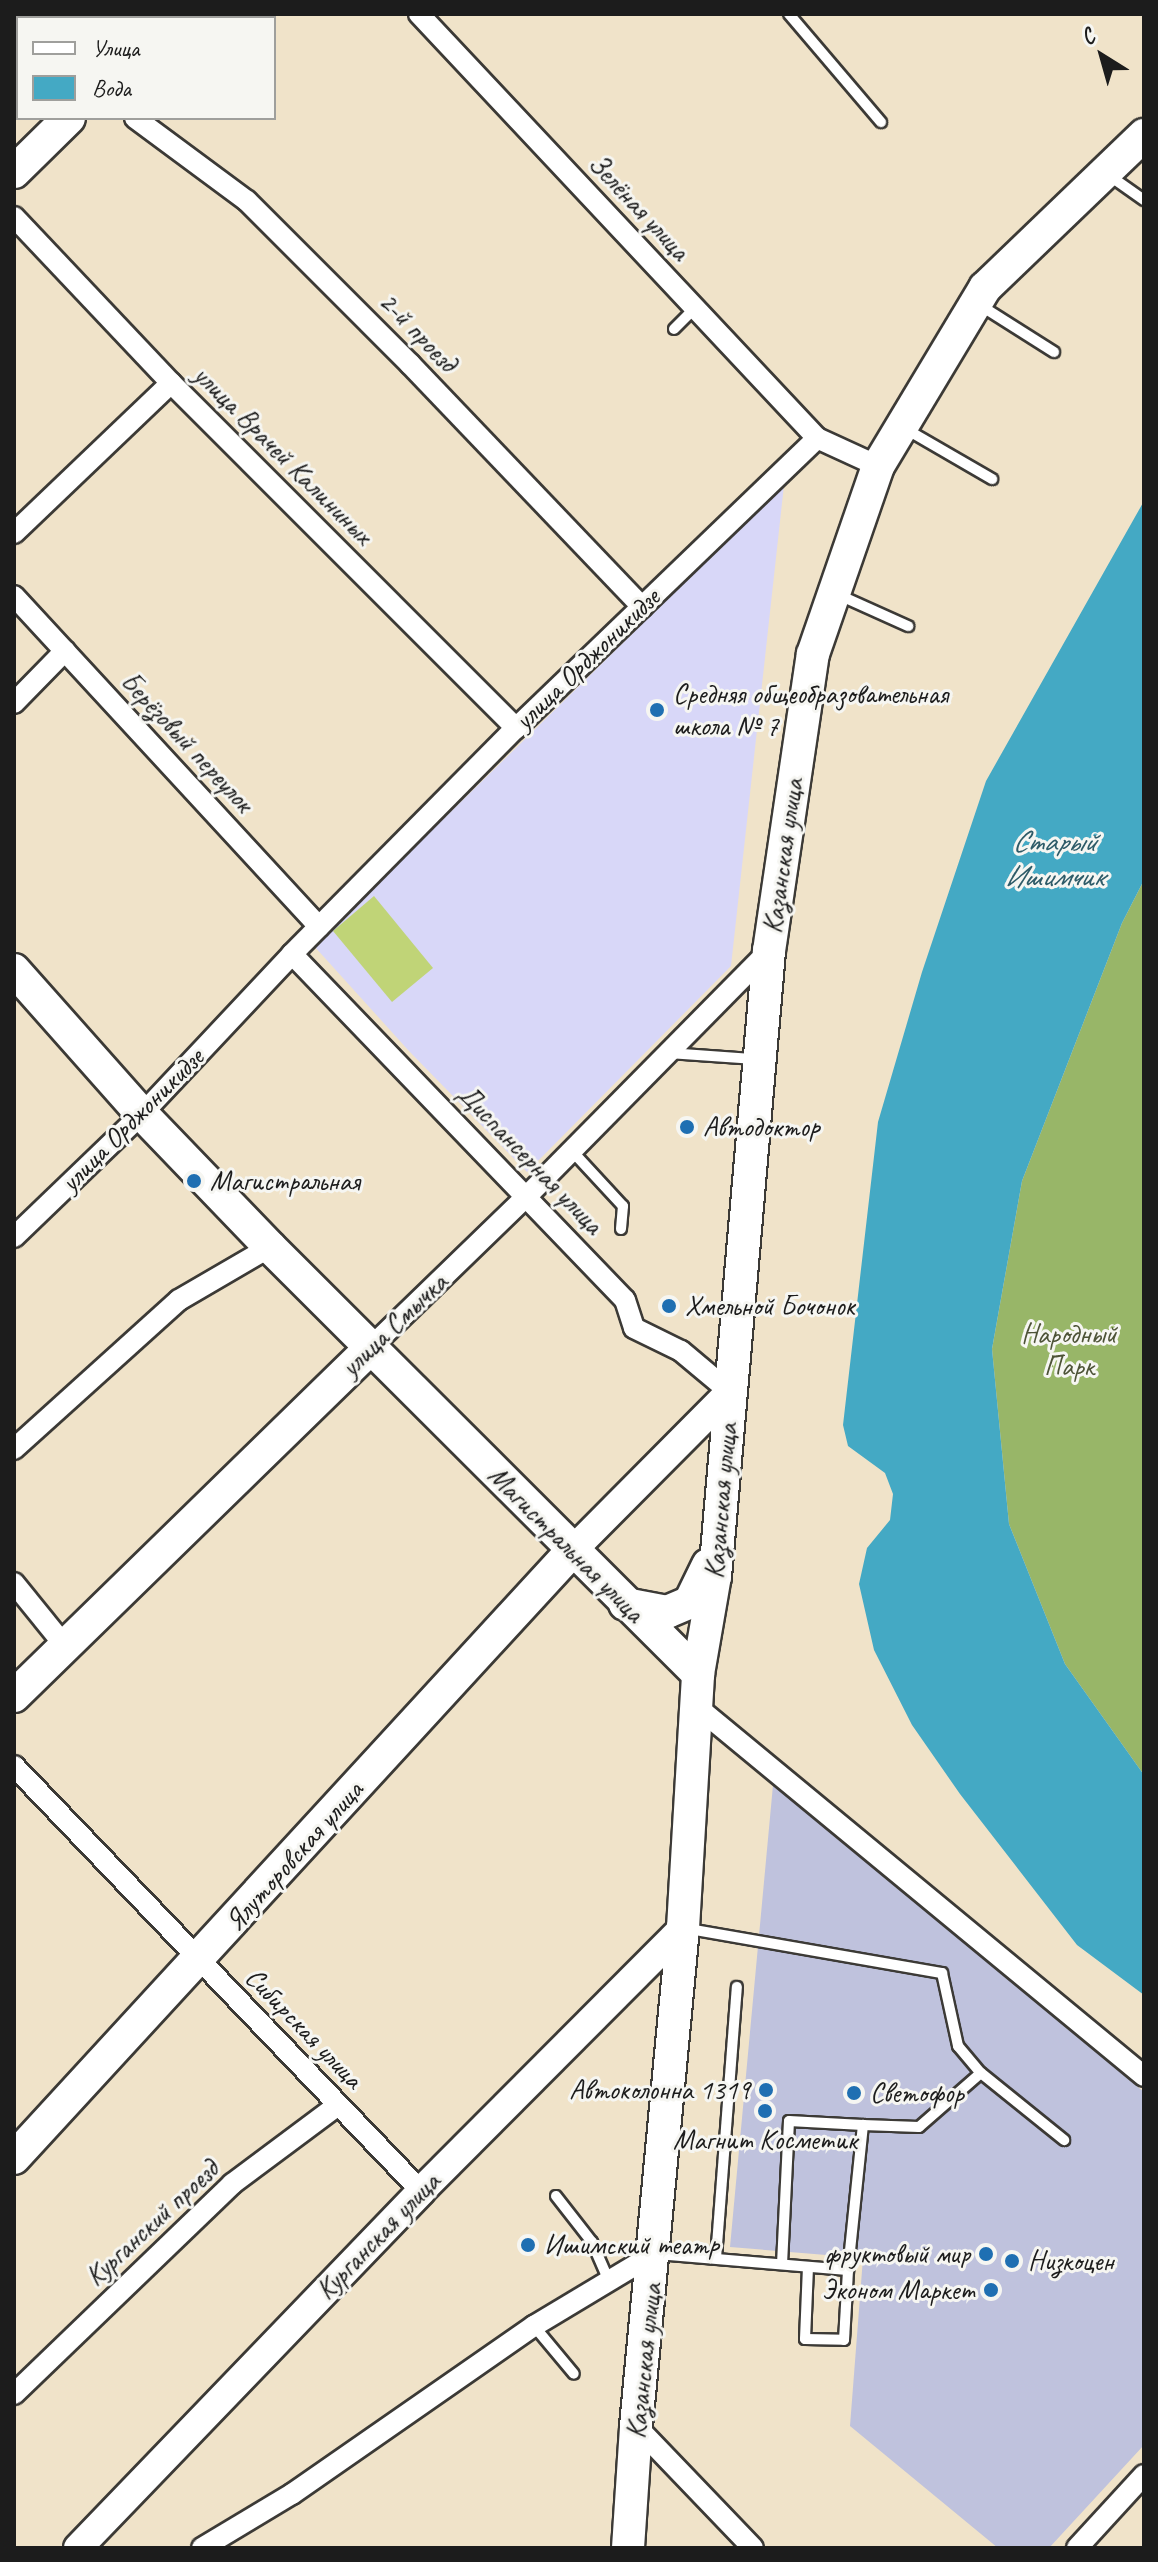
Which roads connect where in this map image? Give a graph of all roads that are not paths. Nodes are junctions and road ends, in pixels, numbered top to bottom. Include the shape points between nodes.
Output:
1 (419, 14) edge
2 (789, 14) edge
3 (67, 120) edge
4 (138, 120) edge
5 (881, 122) dead end
6 (1144, 135) edge
7 (14, 172) edge
8 (1105, 172) junction
9 (1144, 200) edge
10 (14, 217) edge
11 (977, 303) junction
12 (695, 308) junction
13 (674, 329) dead end
14 (1054, 352) dead end
15 (171, 383) junction
16 (902, 427) junction
17 (817, 438) junction
18 (878, 466) junction
19 (992, 479) dead end
20 (14, 533) edge
21 (834, 593) junction
22 (14, 596) edge
23 (642, 607) junction
24 (908, 626) dead end
25 (65, 651) junction
26 (14, 703) edge
27 (516, 728) junction
28 (319, 927) junction
29 (769, 951) junction
30 (292, 954) junction
31 (14, 970) edge
32 (669, 1053) junction
33 (760, 1060) junction
34 (142, 1114) junction
35 (572, 1151) junction
36 (528, 1195) junction
37 (621, 1229) dead end
38 (14, 1237) edge
39 (270, 1247) junction
40 (370, 1348) junction
41 (730, 1392) junction
42 (14, 1449) edge
43 (718, 1546) junction
44 (572, 1551) junction
45 (14, 1583) edge
46 (625, 1604) junction
47 (65, 1646) junction
48 (698, 1674) junction
49 (14, 1696) edge
50 (14, 1766) edge
51 (683, 1928) junction
52 (200, 1959) junction
53 (737, 1987) dead end
54 (981, 2073) junction
55 (1144, 2076) edge
56 (338, 2105) junction
57 (863, 2125) junction
58 (1064, 2140) dead end
59 (14, 2158) edge
60 (421, 2191) junction
61 (556, 2196) dead end
62 (654, 2254) junction
63 (716, 2258) junction
64 (782, 2264) junction
65 (808, 2267) junction
66 (848, 2270) junction
67 (609, 2281) junction
68 (534, 2326) junction
69 (574, 2374) dead end
70 (14, 2394) edge
71 (636, 2426) junction
72 (1144, 2475) edge
73 (625, 2544) edge
74 (78, 2548) edge
75 (202, 2548) edge
76 (753, 2548) edge
77 (1077, 2548) edge

1 - 12 street, Зелёная улица
2 - 5 lane
3 - 7 main road
4 - 23 street, 2-й проезд via 247,201
6 - 8 main road
8 - 9 lane
8 - 11 main road via 985,288
10 - 15 street, улица Врачей Калининых
11 - 14 lane
11 - 16 main road
12 - 13 lane
12 - 17 street, Зелёная улица
15 - 20 street
15 - 27 street, улица Врачей Калининых
16 - 18 main road
16 - 19 lane
17 - 18 street
17 - 23 street, улица Орджоникидзе
18 - 21 main road, Казанская улица
21 - 24 lane
21 - 29 main road, Казанская улица via 813,654
22 - 25 street, Берёзовый переулок
23 - 27 street, улица Орджоникидзе
25 - 26 street
25 - 28 street, Берёзовый переулок
27 - 28 street, улица Орджоникидзе
28 - 30 street, улица Орджоникидзе
29 - 32 street, улица Смычка
29 - 33 main road, Казанская улица
30 - 34 street, улица Орджоникидзе
30 - 36 street, Диспансерная улица
31 - 34 main road, Магистральная улица
32 - 33 lane
32 - 35 street, улица Смычка
33 - 41 main road, Казанская улица
34 - 38 street, улица Орджоникидзе
34 - 39 main road, Магистральная улица via 213,1198
35 - 36 street, улица Смычка
35 - 37 lane via 623,1206
36 - 40 street, улица Смычка
36 - 41 street, Диспансерная улица via 625,1300 634,1328 681,1351
39 - 40 main road, Магистральная улица
39 - 42 street via 179,1300
40 - 44 main road, Магистральная улица
40 - 47 main road, улица Смычка
41 - 43 main road, Казанская улица
41 - 44 main road
43 - 46 main road via 690,1602 667,1612
43 - 48 main road, Казанская улица
44 - 46 main road, Магистральная улица
44 - 52 main road, Ялуторовская улица
45 - 47 street
46 - 48 main road, Магистральная улица
47 - 49 main road, улица Смычка
48 - 51 main road, Казанская улица
48 - 55 street via 702,1711
50 - 52 street, Сибирская улица
51 - 54 lane via 942,1973 958,2046
51 - 60 main road, Курганская улица
51 - 62 main road, Казанская улица
52 - 56 street, Сибирская улица
52 - 59 main road, Ялуторовская улица
53 - 63 lane
54 - 57 lane via 919,2127
54 - 58 lane
56 - 60 street, Сибирская улица
56 - 70 street, Курганский проезд via 232,2184
57 - 64 lane via 789,2121
57 - 66 lane
60 - 74 main road, Курганская улица
61 - 67 lane via 592,2242
62 - 63 lane
62 - 67 street
62 - 71 main road, Казанская улица
63 - 64 lane
64 - 65 lane
65 - 66 lane
65 - 66 lane via 805,2339 844,2340
67 - 68 street
68 - 69 lane
68 - 75 street via 292,2494
71 - 73 main road, Казанская улица
71 - 76 street
72 - 77 street

